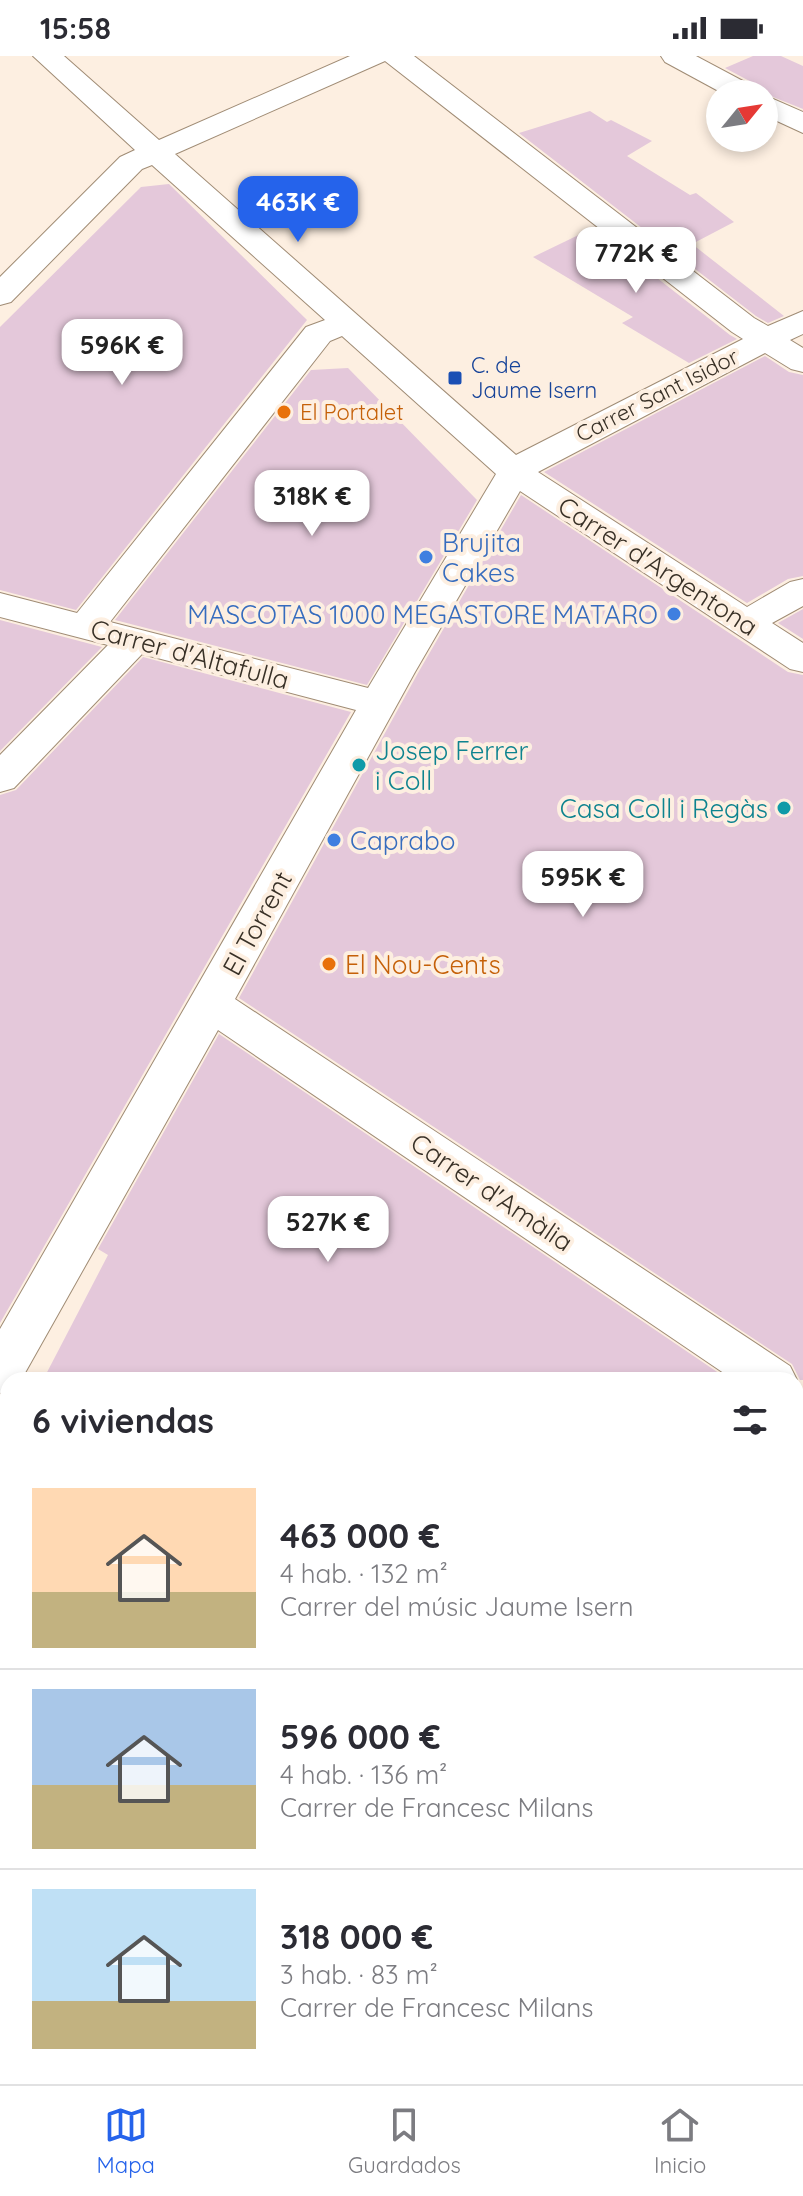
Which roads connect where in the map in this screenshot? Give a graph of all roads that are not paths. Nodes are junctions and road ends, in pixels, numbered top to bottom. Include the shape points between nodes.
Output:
1 (47, 56) edge
2 (374, 56) edge
3 (396, 56) edge
4 (675, 56) edge
5 (720, 80) edge
6 (778, 111) edge
7 (803, 124) edge
8 (155, 151) junction
9 (13, 263) edge
10 (0, 295) edge
11 (803, 321) edge
12 (345, 324) junction
13 (766, 340) junction
14 (803, 362) edge
15 (514, 472) junction
16 (803, 590) edge
17 (0, 605) edge
18 (747, 622) junction
19 (86, 627) junction
20 (134, 640) junction
21 (803, 660) edge
22 (379, 703) junction
23 (0, 779) edge
24 (211, 1004) junction
25 (1, 1372) edge
26 (761, 1372) edge

1 - 8 street, Carrer d'Argentona
2 - 8 street
3 - 13 street
4 - 5 street
6 - 7 street
8 - 9 street via 131,163
8 - 12 street, Carrer d'Argentona
9 - 10 street
11 - 13 street, Carrer Sant Isidor
12 - 15 street, Carrer d'Argentona
12 - 19 street via 318,334
13 - 14 street
13 - 15 street, Carrer Sant Isidor
15 - 18 street, Carrer d'Argentona
15 - 22 street, El Torrent
16 - 18 street
17 - 19 street, Carrer d'Altafulla
18 - 21 street, Carrer d'Argentona
19 - 20 street, Carrer d'Altafulla
20 - 22 street, Carrer d'Altafulla
20 - 23 street
22 - 24 street, El Torrent
24 - 25 street, El Torrent
24 - 26 street, Carrer d'Amàlia

